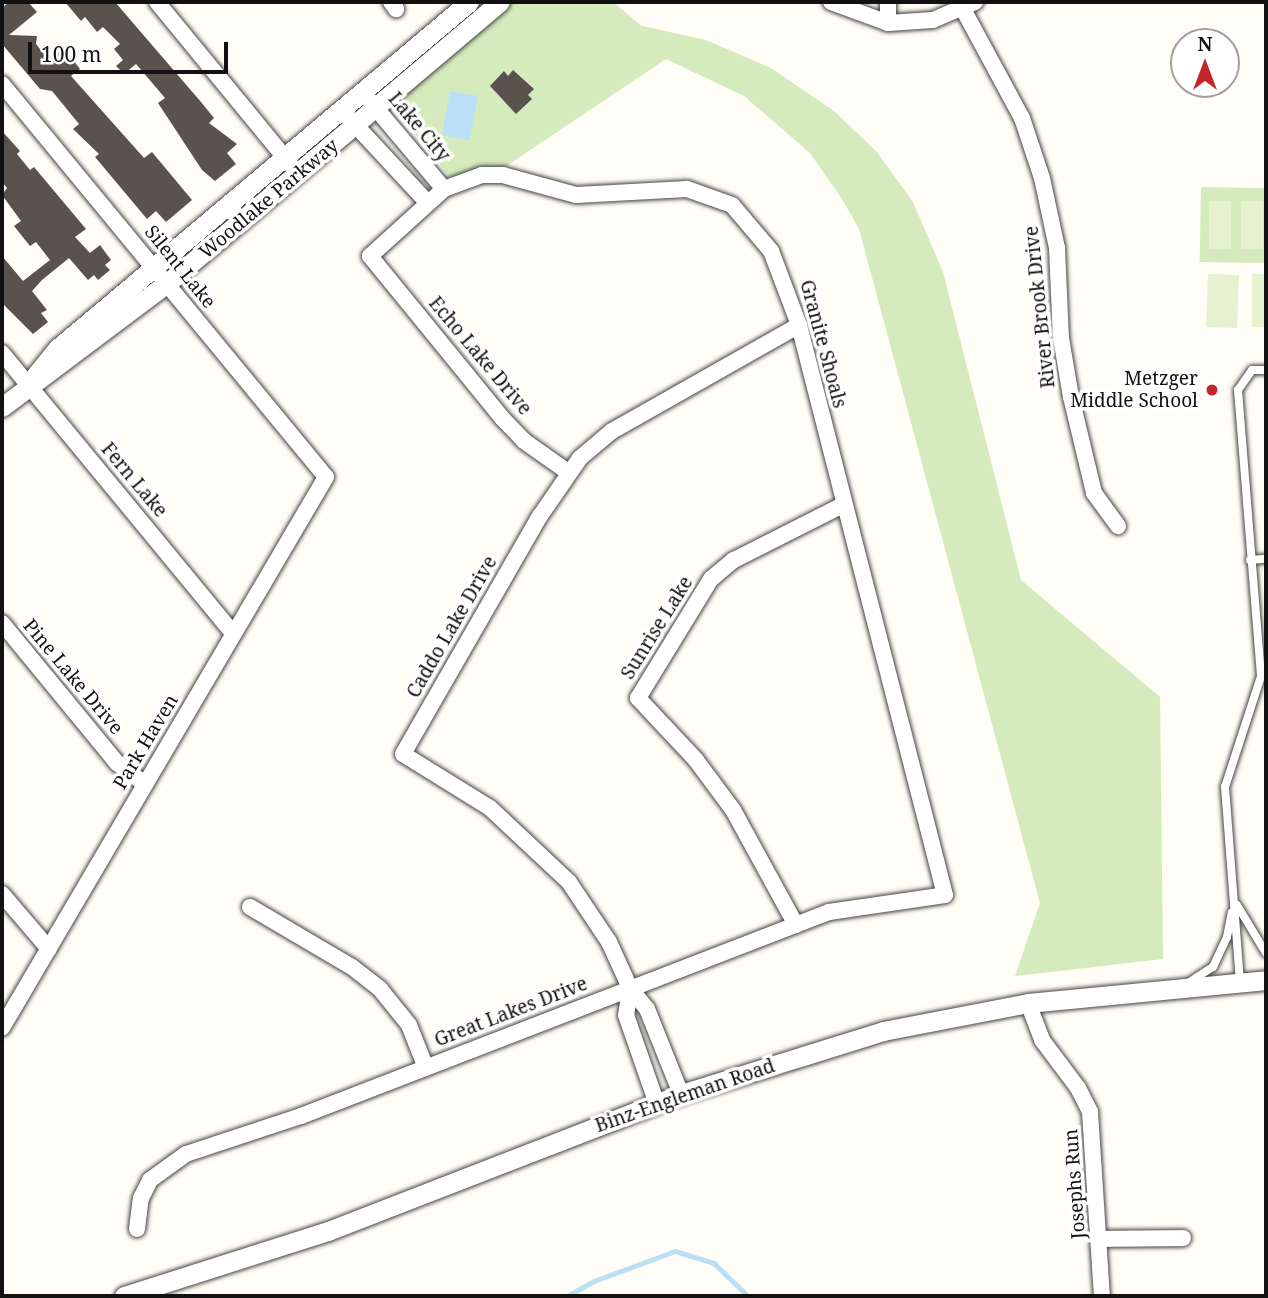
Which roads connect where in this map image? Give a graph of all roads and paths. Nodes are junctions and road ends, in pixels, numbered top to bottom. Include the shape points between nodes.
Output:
1 (157, 2) edge
2 (469, 2) edge
3 (831, 2) edge
4 (888, 2) edge
5 (495, 4) edge
6 (969, 5) edge
7 (888, 23) junction
8 (2, 84) edge
9 (363, 93) junction
10 (377, 109) junction
11 (342, 110) junction
12 (356, 126) junction
13 (407, 143) junction
14 (284, 157) junction
15 (387, 160) junction
16 (299, 174) junction
17 (443, 189) junction
18 (427, 202) junction
19 (369, 256) joint
20 (153, 267) junction
21 (166, 284) junction
22 (799, 325) junction
23 (2, 353) edge
24 (1266, 370) edge
25 (28, 385) junction
26 (2, 407) edge
27 (568, 472) junction
28 (326, 477) joint
29 (843, 505) junction
30 (1118, 526) dead end
31 (1266, 559) edge
32 (1250, 560) junction
33 (2, 623) edge
34 (234, 634) junction
35 (1266, 667) edge
36 (1261, 676) junction
37 (145, 784) junction
38 (2, 894) edge
39 (945, 895) joint
40 (1235, 899) junction
41 (250, 907) dead end
42 (796, 925) junction
43 (49, 949) junction
44 (1266, 953) edge
45 (1266, 980) edge
46 (1240, 982) junction
47 (1181, 987) junction
48 (630, 988) junction
49 (1028, 1003) junction
50 (2, 1028) edge
51 (660, 1037) junction
52 (635, 1046) junction
53 (426, 1068) junction
54 (681, 1094) junction
55 (657, 1104) junction
56 (137, 1228) dead end
57 (1183, 1238) dead end
58 (1100, 1239) junction
59 (124, 1296) edge
60 (1102, 1296) edge

1 - 14 street
2 - 9 street, Woodlake Parkway
3 - 7 street
4 - 7 street
5 - 10 street, Woodlake Parkway
6 - 7 street via 933,20
6 - 30 street, River Brook Drive via 1023,118 1042,178 1057,248 1061,338 1071,397 1094,493
8 - 20 street, Silent Lake
9 - 10 street, Lake City
9 - 11 street, Woodlake Parkway
10 - 12 street, Woodlake Parkway
10 - 13 street, Lake City
11 - 12 street
11 - 14 street, Woodlake Parkway
12 - 15 street
12 - 16 street, Woodlake Parkway
13 - 15 street
13 - 17 street, Lake City
14 - 16 street
14 - 20 street, Woodlake Parkway
15 - 18 street
16 - 21 street, Woodlake Parkway
17 - 18 street, Granite Shoals
17 - 22 street, Granite Shoals via 468,177 503,174 576,195 666,188 711,195 732,205 771,251
18 - 19 street, Granite Shoals
19 - 27 street, Echo Lake Drive via 502,418 524,441
20 - 21 street, Silent Lake
20 - 25 street, Woodlake Parkway via 58,348
21 - 25 street, Woodlake Parkway via 69,362
21 - 28 street, Silent Lake
22 - 27 street, Caddo Lake Drive via 612,431
22 - 29 street, Granite Shoals
23 - 25 street, Fern Lake
24 - 32 lane via 1252,370 1238,390
25 - 26 street, Woodlake Parkway
25 - 34 street, Fern Lake
27 - 48 street, Caddo Lake Drive via 403,754 490,808 545,856 609,942
28 - 34 street, Park Haven
29 - 39 street, Granite Shoals
29 - 42 street, Sunrise Lake via 734,560 711,579 638,698 696,760 733,810
31 - 32 lane
32 - 36 lane
33 - 37 street, Pine Lake Drive via 117,763
34 - 37 street, Park Haven
35 - 36 lane
36 - 40 lane via 1226,787
37 - 43 street, Park Haven
38 - 43 street
39 - 42 street, Great Lakes Drive via 850,906
40 - 44 lane
40 - 46 lane
40 - 47 lane via 1227,937 1213,967
41 - 53 street via 352,967 380,989 409,1025
42 - 48 street, Great Lakes Drive
43 - 50 street, Park Haven
45 - 46 street, Binz-Engleman Road
46 - 47 street, Binz-Engleman Road
47 - 49 street, Binz-Engleman Road
48 - 51 street, Caddo Lake Drive via 648,1009
48 - 52 street, Caddo Lake Drive via 626,1015
48 - 53 street, Great Lakes Drive
49 - 54 street, Binz-Engleman Road via 883,1031
49 - 58 street, Josephs Run via 1042,1040 1090,1112
51 - 52 street
51 - 54 street, Caddo Lake Drive
52 - 55 street, Caddo Lake Drive
53 - 56 street, Great Lakes Drive via 168,1163 150,1180 141,1198
54 - 55 street, Binz-Engleman Road
55 - 59 street, Binz-Engleman Road via 328,1231
57 - 58 street
58 - 60 street, Josephs Run

